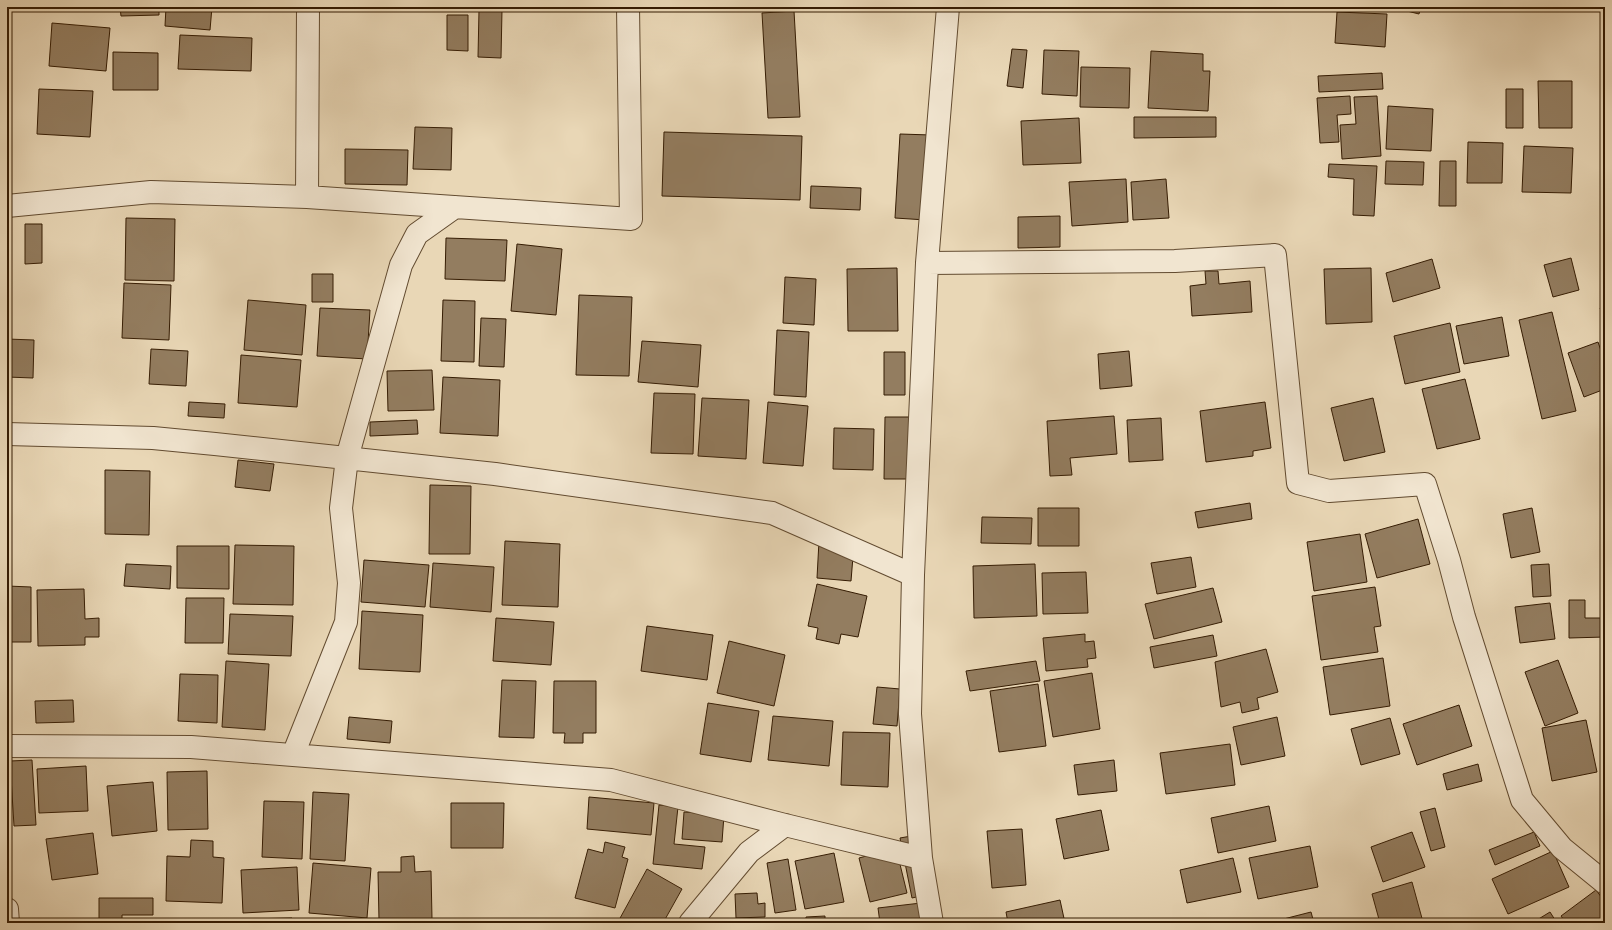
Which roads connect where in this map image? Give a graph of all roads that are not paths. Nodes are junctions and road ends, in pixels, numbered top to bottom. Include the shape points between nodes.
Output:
1 (308, 7) edge
2 (628, 7) edge
3 (948, 7) edge
4 (307, 197) junction
5 (7, 206) edge
6 (456, 207) junction
7 (927, 264) junction
8 (7, 434) edge
9 (347, 458) junction
10 (913, 575) junction
11 (7, 746) edge
12 (293, 755) junction
13 (785, 825) junction
14 (921, 858) junction
15 (1605, 883) edge
16 (7, 909) edge
17 (8, 923) edge
18 (690, 923) edge
19 (932, 923) edge

1 - 4 street
2 - 6 street via 631,219
3 - 7 street
4 - 5 street via 151,192
4 - 6 street
6 - 9 street via 417,234 401,265
7 - 10 street
7 - 15 street via 1175,261 1275,254 1298,483 1329,491 1425,484 1450,560 1464,618 1522,800 1562,848
8 - 9 street via 153,438
9 - 10 street via 495,474 772,513
9 - 12 street via 341,508 349,583 346,622
10 - 14 street via 910,714
11 - 12 street via 191,747
12 - 13 street via 611,780
13 - 14 street
13 - 18 street via 749,852
14 - 19 street
16 - 17 street

